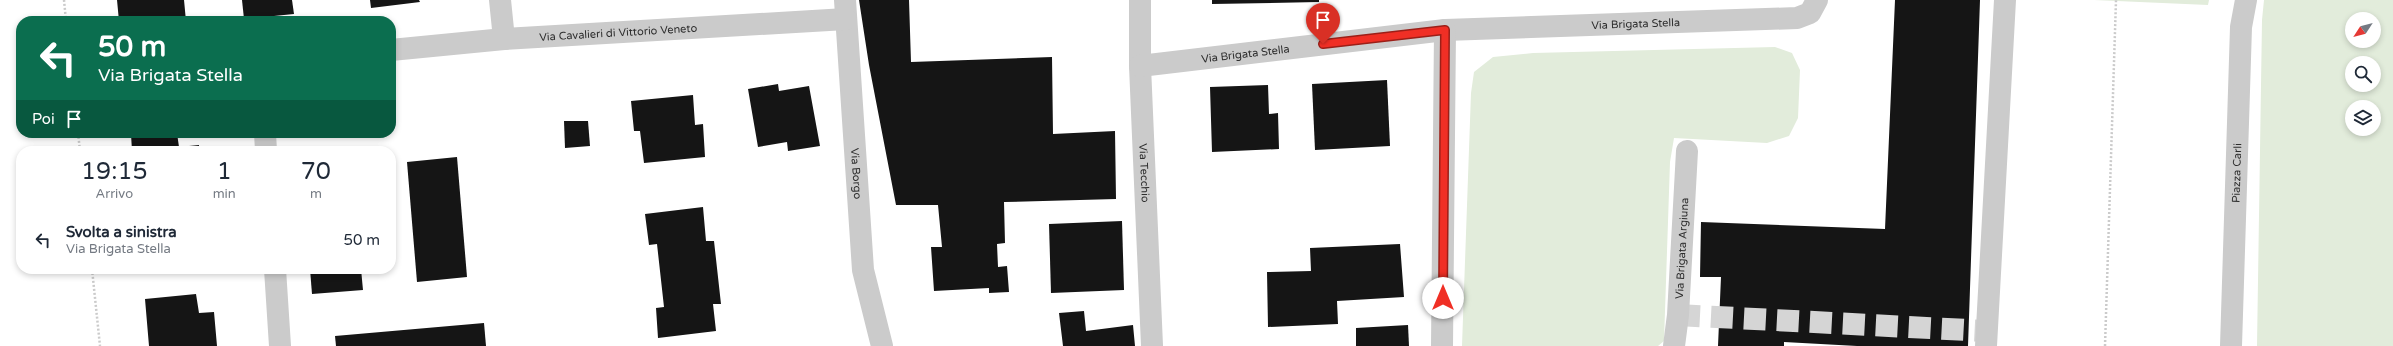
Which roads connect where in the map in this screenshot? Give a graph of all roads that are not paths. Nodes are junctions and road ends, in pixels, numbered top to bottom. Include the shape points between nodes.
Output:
1 (500, 0) edge
2 (1140, 0) edge
3 (1817, 0) edge
4 (2005, 0) edge
5 (2246, 0) edge
6 (846, 9) edge
7 (1445, 30) junction
8 (504, 39) junction
9 (396, 50) edge
10 (1140, 66) junction
11 (1687, 151) dead end
12 (275, 274) edge
13 (280, 346) edge
14 (882, 346) edge
15 (1152, 346) edge
16 (1442, 346) edge
17 (1674, 346) edge
18 (1986, 346) edge
19 (2231, 346) edge

1 - 8 street
2 - 10 street, Via Tecchio
3 - 7 street, Via Brigata Stella via 1810,13 1797,18
4 - 18 street
5 - 19 street, Piazza Carli via 2241,27
6 - 8 street, Via Cavalieri di Vittorio Veneto
6 - 14 street, Via Borgo via 863,270
7 - 10 street, Via Brigata Stella
7 - 16 street
8 - 9 street, Via Cavalieri di Vittorio Veneto
10 - 15 street, Via Tecchio
11 - 17 street, Via Brigata Argiuna
12 - 13 street

